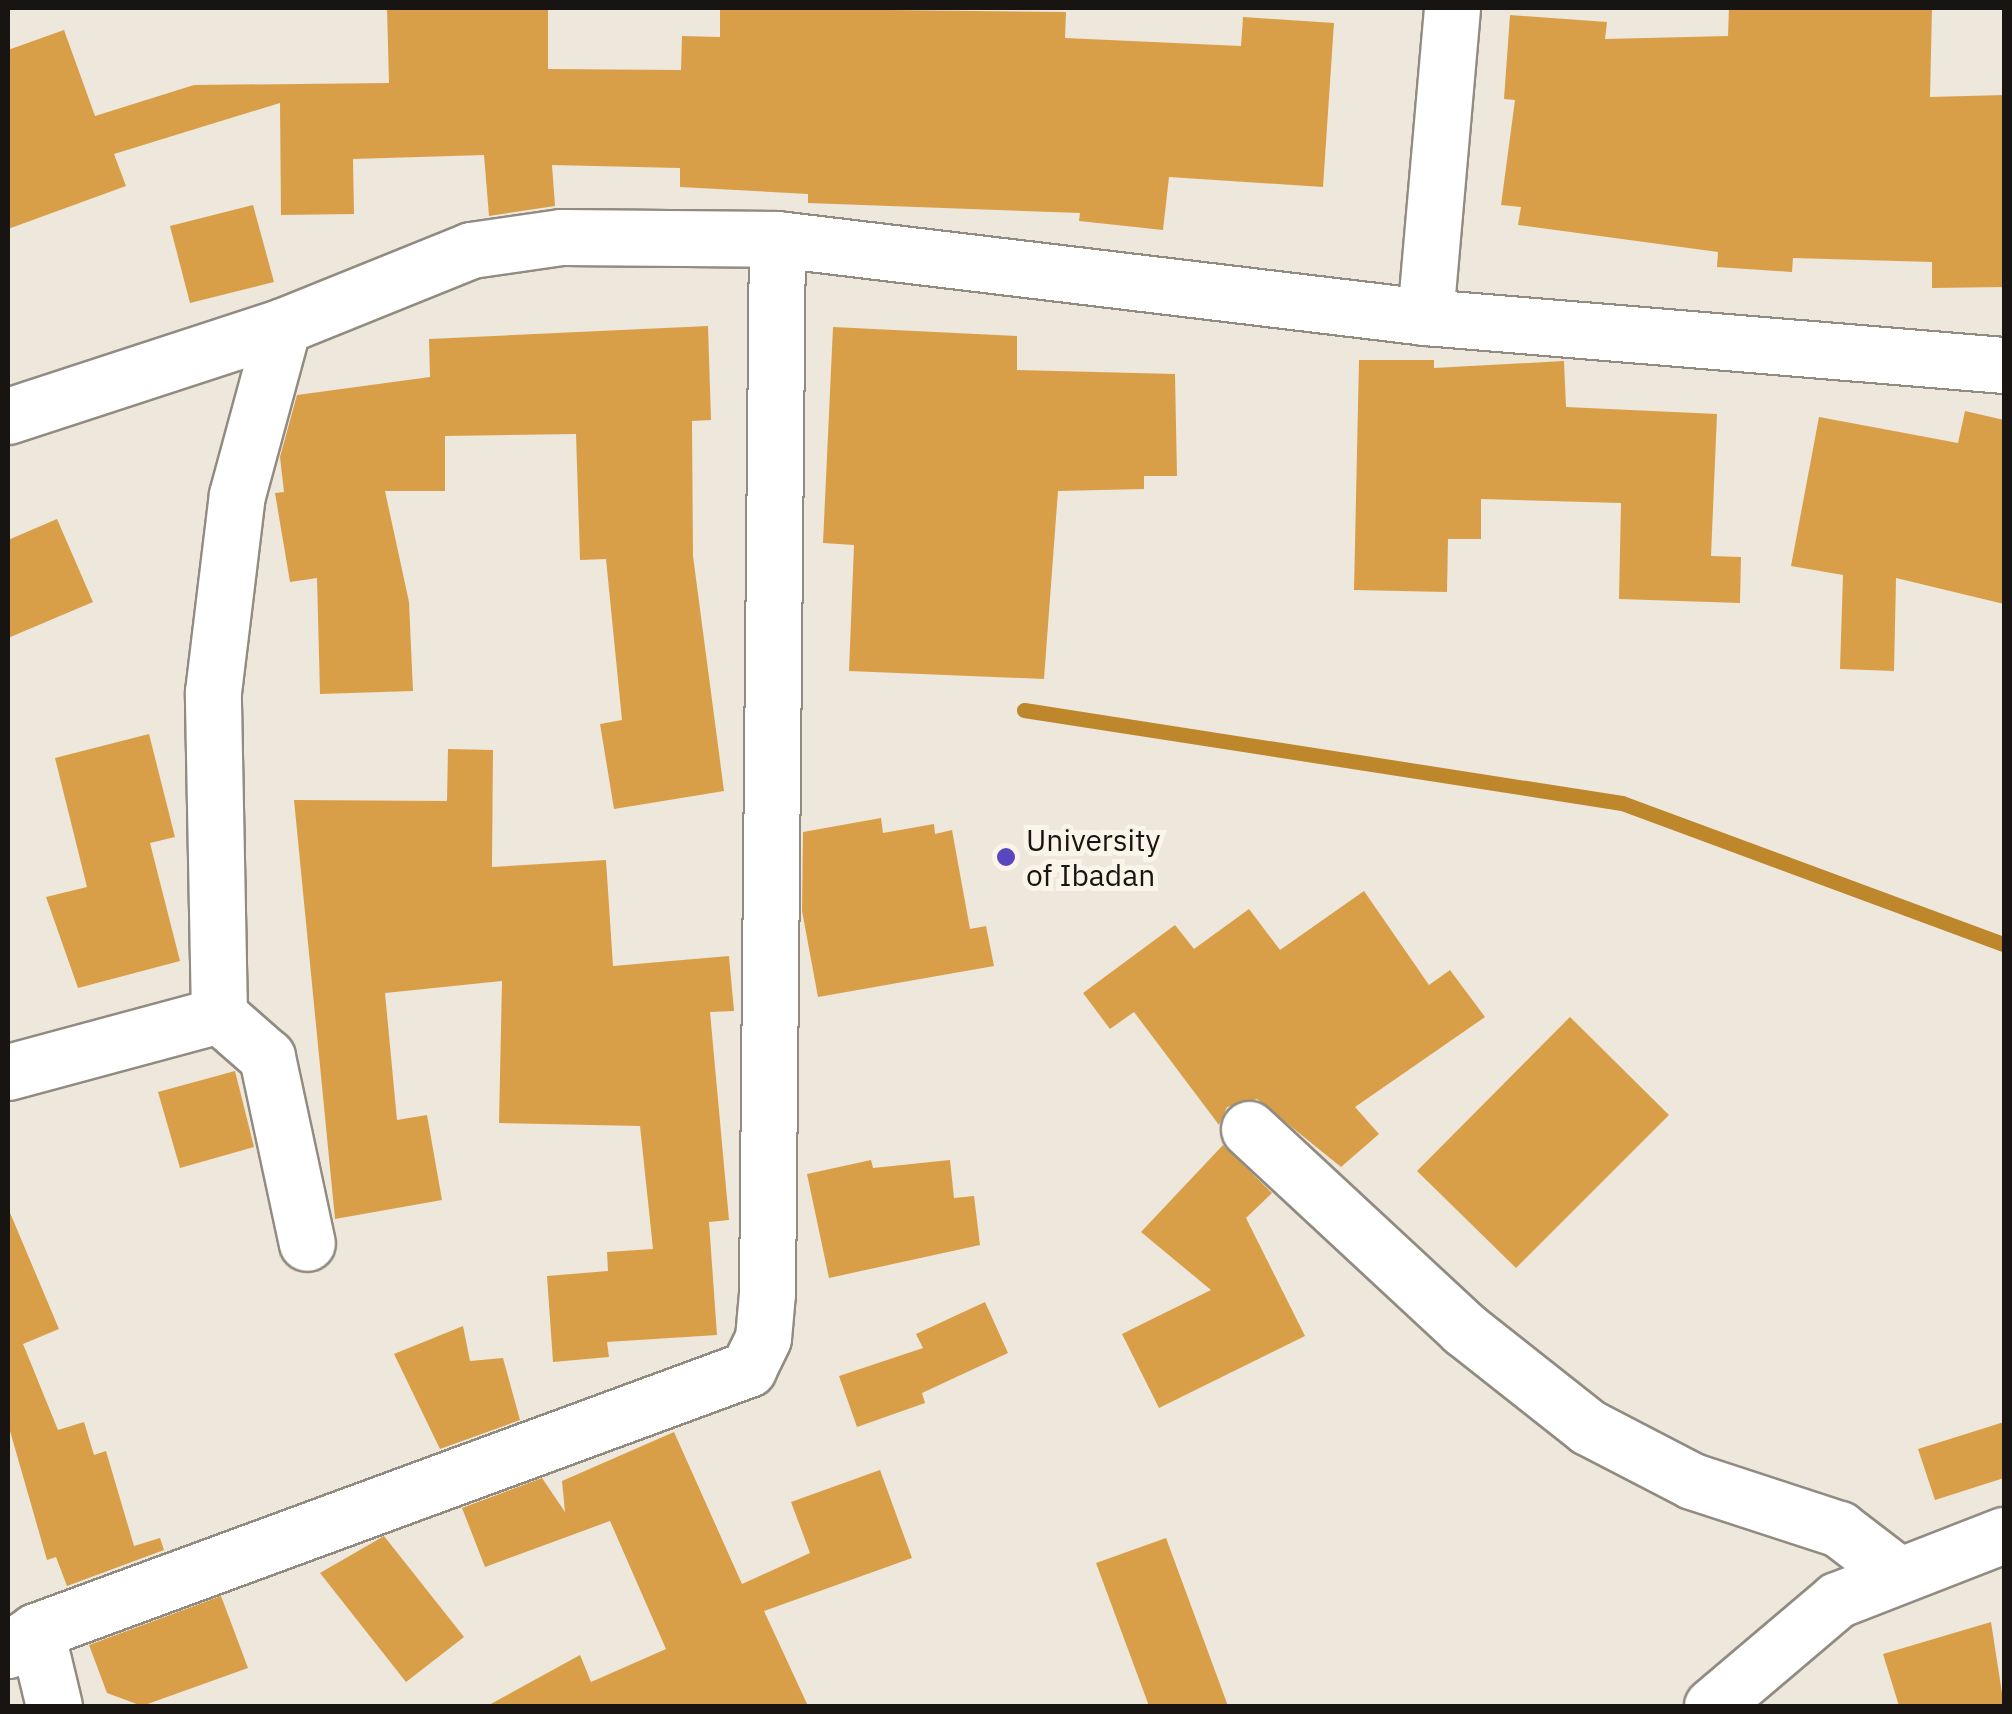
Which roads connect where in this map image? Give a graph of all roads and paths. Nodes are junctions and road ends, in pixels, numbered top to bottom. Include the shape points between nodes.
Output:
1 (1452, 8) edge
2 (777, 239) junction
3 (1425, 318) junction
4 (283, 326) junction
5 (2004, 365) edge
6 (8, 416) edge
7 (219, 1015) junction
8 (8, 1072) edge
9 (1248, 1129) dead end
10 (307, 1243) dead end
11 (2004, 1535) edge
12 (1895, 1572) junction
13 (22, 1640) edge
14 (54, 1706) edge
15 (1712, 1706) edge

1 - 3 street
2 - 3 street
2 - 4 street via 561,237 472,250
2 - 13 street via 768,1293 763,1338 748,1370
3 - 5 street
4 - 6 street
4 - 7 street via 238,495 214,692
7 - 8 street
7 - 10 street via 267,1057
9 - 12 street via 1464,1329 1588,1428 1692,1481 1839,1529
11 - 12 street
12 - 15 street via 1837,1600
13 - 14 street

